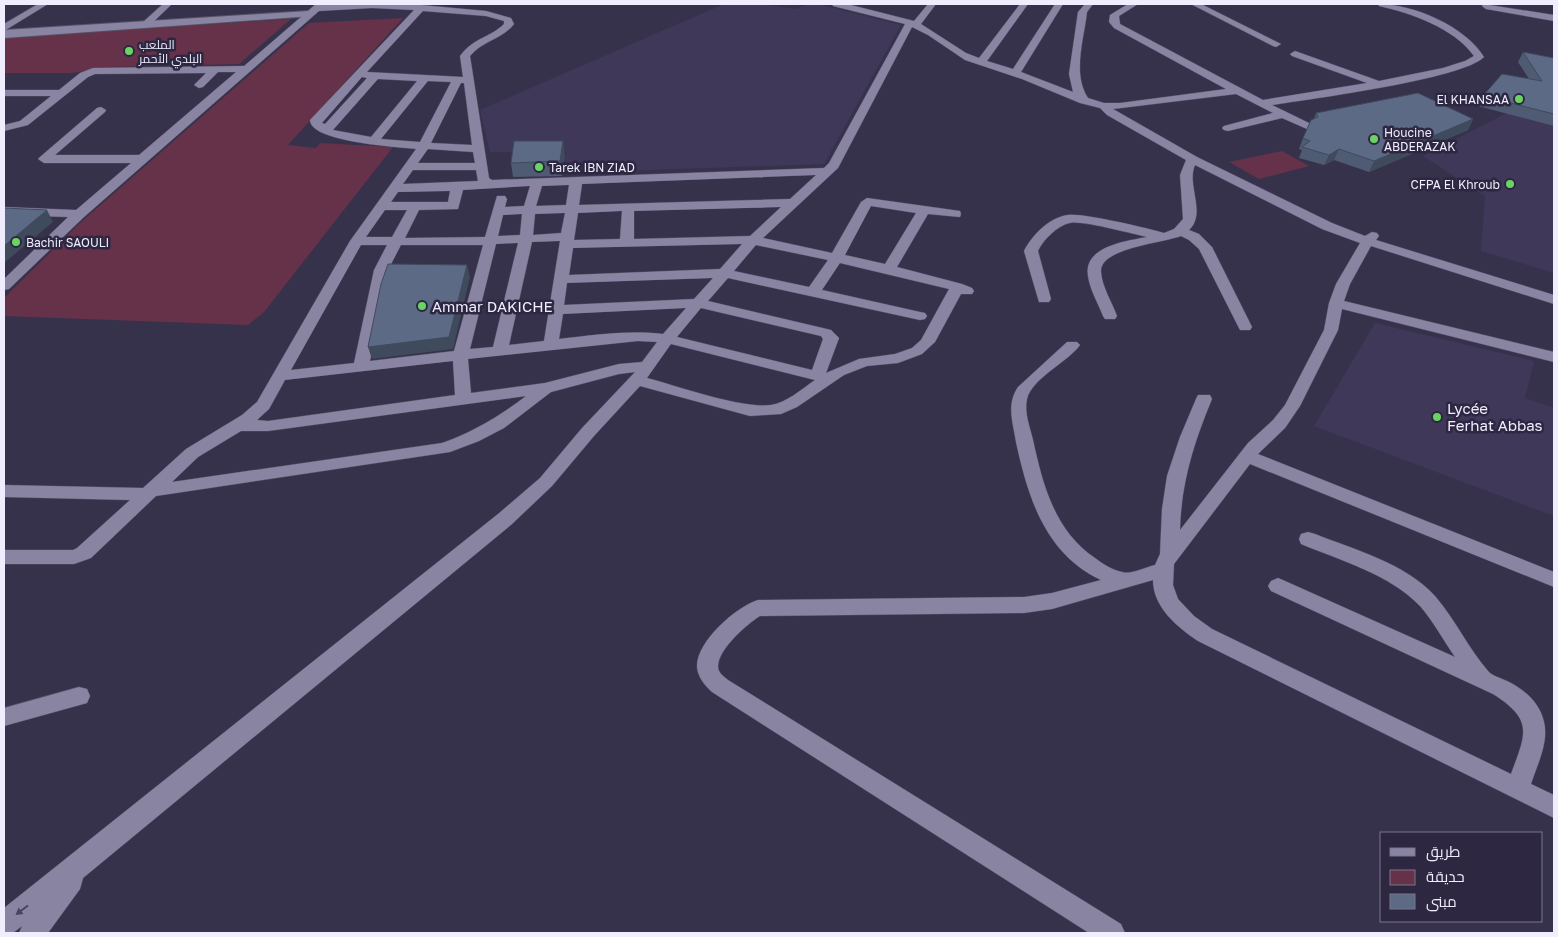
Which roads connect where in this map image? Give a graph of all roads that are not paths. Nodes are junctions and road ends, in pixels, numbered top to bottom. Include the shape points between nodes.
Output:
1 (44, 4) edge
2 (168, 4) edge
3 (836, 4) edge
4 (932, 4) edge
5 (1024, 4) edge
6 (1059, 4) edge
7 (1088, 4) edge
8 (1134, 4) edge
9 (1195, 4) edge
10 (1382, 4) edge
11 (1526, 4) edge
12 (1486, 6) dead end
13 (861, 7) edge
14 (316, 8) edge
15 (420, 8) junction
16 (1530, 14) junction
17 (1554, 18) edge
18 (144, 25) junction
19 (909, 29) junction
20 (5, 33) edge
21 (937, 37) junction
22 (1283, 44) junction
23 (1287, 54) junction
24 (981, 63) junction
25 (216, 69) junction
26 (246, 69) junction
27 (1015, 74) junction
28 (358, 75) junction
29 (375, 76) junction
30 (426, 78) junction
31 (463, 79) junction
32 (1378, 83) junction
33 (199, 85) dead end
34 (1237, 91) junction
35 (4, 93) edge
36 (62, 93) junction
37 (1084, 101) junction
38 (1262, 103) junction
39 (1104, 106) junction
40 (1120, 106) junction
41 (101, 110) dead end
42 (1284, 114) junction
43 (1307, 126) edge
44 (4, 128) edge
45 (1228, 128) dead end
46 (327, 130) junction
47 (374, 142) junction
48 (424, 146) junction
49 (478, 149) junction
50 (44, 159) junction
51 (142, 159) junction
52 (1193, 159) junction
53 (409, 166) junction
54 (482, 167) junction
55 (33, 168) dead end
56 (828, 171) junction
57 (576, 181) junction
58 (537, 183) junction
59 (489, 184) junction
60 (504, 184) junction
61 (457, 187) junction
62 (392, 188) junction
63 (793, 203) junction
64 (381, 206) junction
65 (415, 206) junction
66 (628, 208) junction
67 (529, 210) junction
68 (572, 210) junction
69 (925, 210) junction
70 (4, 211) edge
71 (498, 211) junction
72 (79, 214) junction
73 (955, 214) dead end
74 (1181, 231) junction
75 (1162, 237) junction
76 (526, 238) junction
77 (1370, 238) junction
78 (753, 240) junction
79 (357, 241) junction
80 (396, 241) junction
81 (491, 241) junction
82 (568, 241) junction
83 (627, 242) junction
84 (837, 257) junction
85 (889, 269) junction
86 (381, 270) junction
87 (400, 270) edge
88 (464, 271) edge
89 (482, 271) junction
90 (724, 273) junction
91 (562, 279) junction
92 (4, 286) edge
93 (814, 291) junction
94 (1554, 293) edge
95 (1044, 299) dead end
96 (1554, 300) edge
97 (697, 303) junction
98 (1336, 303) junction
99 (556, 310) junction
100 (920, 316) dead end
101 (1110, 316) dead end
102 (1245, 327) dead end
103 (667, 339) junction
104 (551, 345) junction
105 (1072, 345) dead end
106 (500, 351) junction
107 (460, 357) junction
108 (1554, 357) edge
109 (360, 367) junction
110 (642, 373) junction
111 (280, 376) junction
112 (821, 377) junction
113 (545, 388) junction
114 (464, 399) junction
115 (1204, 400) dead end
116 (237, 426) junction
117 (1247, 456) junction
118 (4, 491) edge
119 (149, 492) junction
120 (1308, 539) dead end
121 (4, 557) edge
122 (1166, 563) junction
123 (1554, 580) edge
124 (1122, 581) junction
125 (1278, 586) dead end
126 (1482, 680) junction
127 (79, 696) dead end
128 (4, 717) edge
129 (1518, 789) junction
130 (1554, 807) edge
131 (88, 858) junction
132 (4, 924) edge
133 (32, 933) edge
134 (1112, 933) edge

1 - 20 street
2 - 18 street
3 - 13 street
4 - 19 street
5 - 24 street
6 - 27 street
7 - 37 street via 1083,12 1074,74
8 - 34 street via 1115,15 1117,26
9 - 22 street
10 - 32 street via 1412,11 1431,20 1474,49 1479,57 1465,66
11 - 16 street
12 - 16 street
13 - 19 street
14 - 15 street via 368,5
14 - 18 street
14 - 26 street
15 - 28 street
15 - 31 street via 498,15 510,22 506,28 469,49 465,56
16 - 17 street
18 - 20 street
19 - 21 street
19 - 21 street
19 - 56 street via 839,158
21 - 24 street
22 - 23 street via 1302,51
22 - 23 street via 1268,46
23 - 32 street
24 - 27 street
25 - 26 street
25 - 33 street
25 - 36 street via 93,71
26 - 51 street
27 - 37 street
28 - 29 street
28 - 46 street via 315,122
29 - 30 street
29 - 46 street
30 - 31 street
30 - 47 street
31 - 48 street
31 - 49 street
32 - 38 street
34 - 38 street
34 - 40 street
35 - 36 street
36 - 44 street via 24,123
37 - 39 street
38 - 42 street
39 - 40 street
39 - 52 street
40 - 77 street via 1125,113 1217,162
41 - 50 street
42 - 43 street
42 - 45 street
46 - 47 street via 331,134
47 - 48 street
48 - 49 street
48 - 53 street
49 - 54 street
50 - 51 street
50 - 55 street
51 - 72 street
52 - 74 street via 1185,175 1189,220
52 - 77 street via 1314,220
53 - 54 street
53 - 62 street
54 - 59 street via 484,182
56 - 57 street
56 - 63 street
57 - 58 street
57 - 68 street
58 - 60 street
58 - 67 street
59 - 60 street
59 - 61 street
60 - 71 street
61 - 62 street
61 - 65 street via 454,206
62 - 64 street
63 - 66 street
63 - 78 street
64 - 65 street
64 - 79 street
65 - 80 street
66 - 68 street
66 - 83 street
67 - 68 street
67 - 71 street
67 - 76 street
68 - 82 street
69 - 73 street
69 - 84 street via 867,202
69 - 85 street
70 - 72 street
71 - 81 street
72 - 92 street
74 - 75 street
74 - 102 street via 1205,247
75 - 95 street via 1079,219 1059,223 1033,245 1031,251
75 - 101 street via 1114,250 1096,261 1094,274
76 - 81 street
76 - 82 street
76 - 106 street
77 - 94 street
77 - 96 street
77 - 98 street via 1343,284
78 - 83 street
78 - 84 street
78 - 90 street
79 - 80 street
79 - 111 street
80 - 81 street
80 - 86 street
81 - 89 street
82 - 83 street
82 - 91 street
84 - 85 street
84 - 93 street
85 - 112 street via 962,289 927,342 917,351 857,364
86 - 87 street
86 - 109 street
88 - 89 street
89 - 107 street
90 - 91 street
90 - 93 street
90 - 97 street
91 - 99 street
93 - 100 street
97 - 99 street
97 - 103 street
97 - 112 street via 828,334 831,338
98 - 108 street
98 - 117 street via 1331,330 1292,406
99 - 104 street
103 - 104 street via 627,336
103 - 110 street
103 - 112 street
104 - 106 street
105 - 124 street via 1025,388 1019,398 1028,457 1046,515 1057,534 1084,561
106 - 107 street
107 - 109 street
107 - 114 street
109 - 111 street
110 - 112 street via 758,412 784,408
110 - 113 street via 619,369
110 - 131 street via 546,482 505,519
111 - 116 street via 257,412
113 - 114 street
113 - 119 street via 488,431 444,448
114 - 116 street via 268,426
115 - 122 street via 1177,476
116 - 119 street via 192,453
117 - 122 street
117 - 123 street
118 - 119 street
119 - 121 street via 84,553 74,557
120 - 126 street via 1392,576 1421,594
122 - 124 street
122 - 129 street via 1162,586 1176,612 1194,628
124 - 134 street via 1024,605 758,608 742,617 714,649 708,662 710,675 720,686
125 - 126 street
126 - 129 street via 1519,699 1532,713 1534,734
127 - 128 street
129 - 130 street
131 -> 132 street
131 - 133 street

